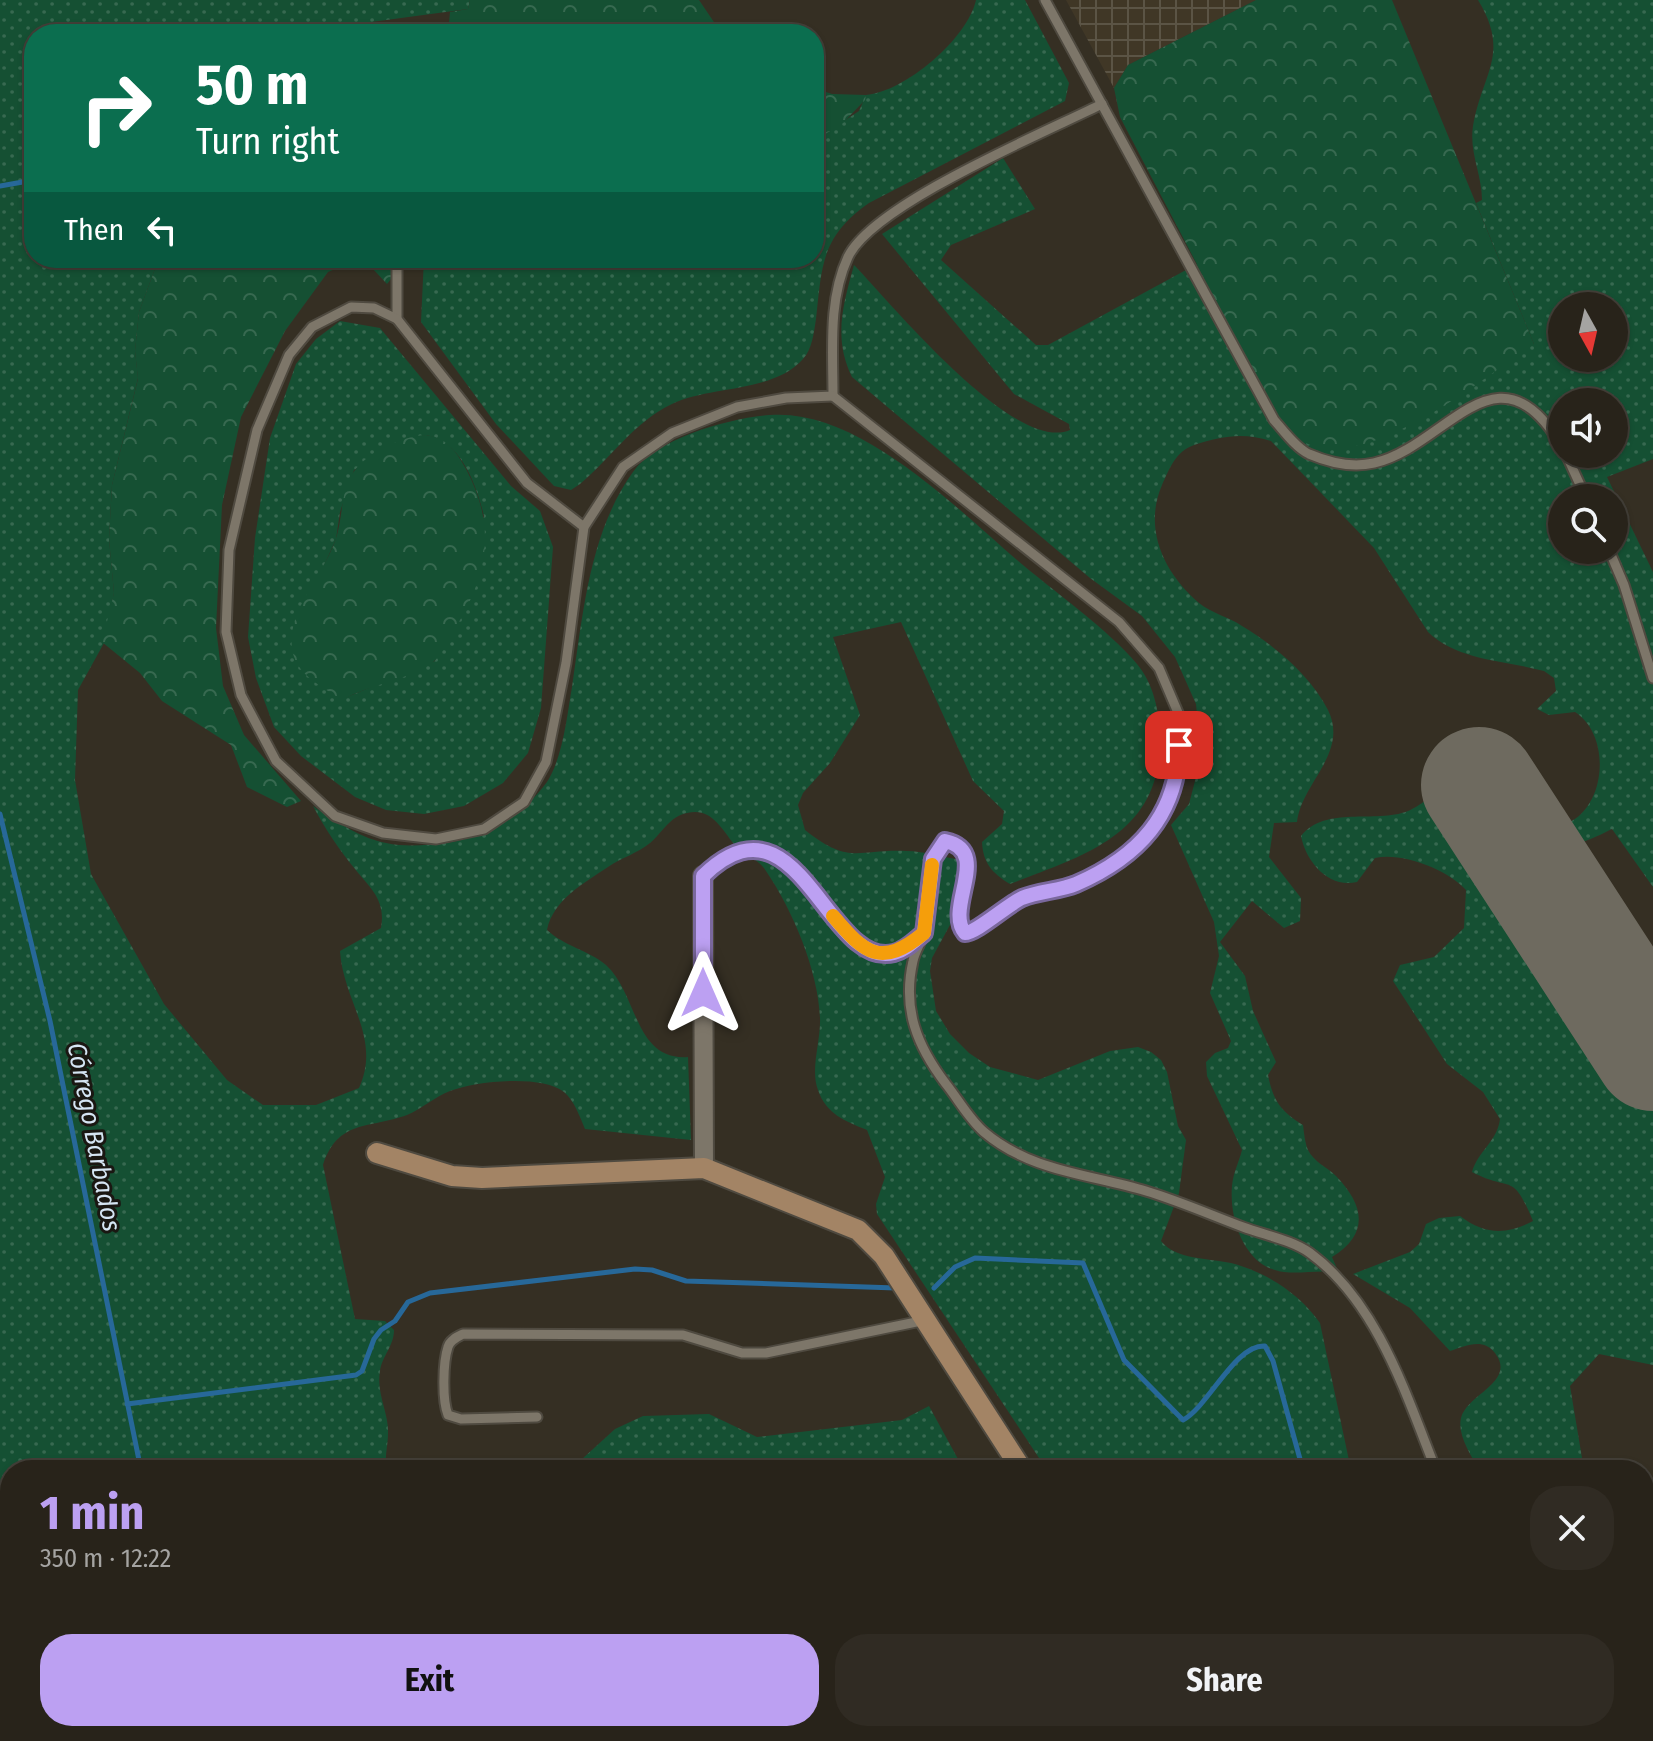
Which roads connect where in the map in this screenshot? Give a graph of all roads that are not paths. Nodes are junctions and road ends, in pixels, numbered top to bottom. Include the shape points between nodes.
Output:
1 (1045, 0) edge
2 (1102, 104) junction
3 (397, 268) edge
4 (397, 319) junction
5 (833, 396) junction
6 (1548, 422) edge
7 (584, 527) junction
8 (1615, 564) edge
9 (1653, 678) edge
10 (703, 876) joint
11 (924, 933) junction
12 (377, 1153) dead end
13 (704, 1168) junction
14 (926, 1320) junction
15 (537, 1417) dead end
16 (1016, 1460) edge
17 (1432, 1460) edge

1 - 2 lane
2 - 5 lane via 953,178 877,223 849,255 836,293
2 - 6 lane via 1274,420 1306,453 1341,465 1376,463 1473,406 1501,398 1523,402
3 - 4 lane
4 - 7 lane via 527,483
4 - 7 lane via 374,308 351,307 312,327 289,355 257,430 229,550 226,632 241,695 276,761 335,816 383,833 436,839 484,829 524,802 546,762
5 - 7 lane via 737,407 672,433 623,467
5 - 11 lane via 1119,622 1159,668 1179,715 1179,775 1158,824 1128,855 1074,885 1027,896 973,933 965,933 960,922 968,867 965,852 945,841 933,859
8 - 9 lane
10 - 11 lane via 728,856 775,856 795,868 857,944 891,954
10 - 13 street
11 - 17 lane via 913,958 907,997 915,1033 936,1071 982,1131 1021,1157 1070,1175 1145,1191 1307,1251 1337,1274 1362,1306
12 - 13 street via 452,1176 482,1178
13 - 14 street via 858,1230 884,1256
14 - 15 lane via 766,1353 742,1353 683,1335 454,1338 448,1345 448,1415
14 - 16 street

